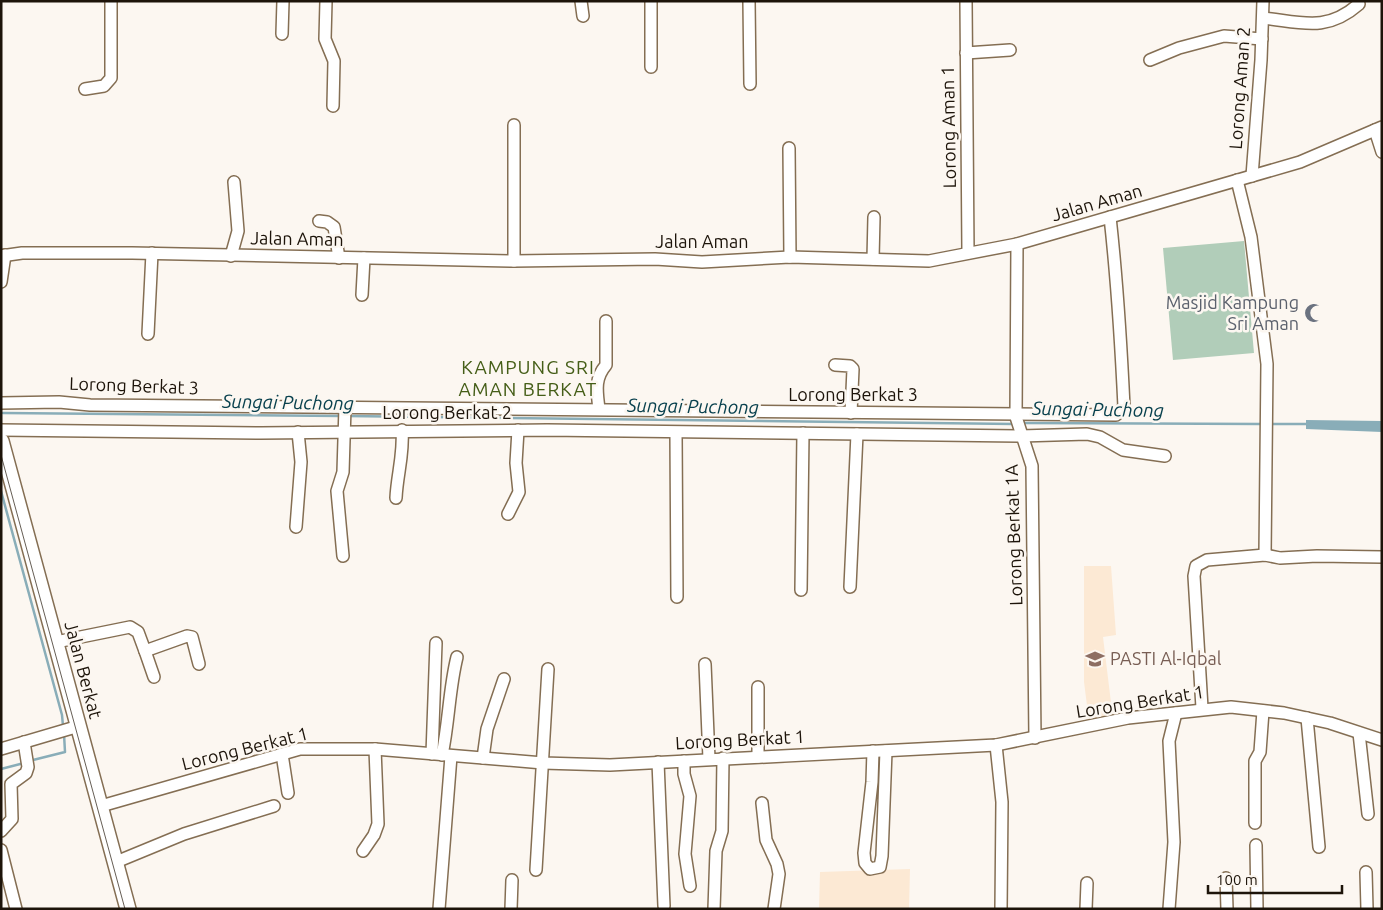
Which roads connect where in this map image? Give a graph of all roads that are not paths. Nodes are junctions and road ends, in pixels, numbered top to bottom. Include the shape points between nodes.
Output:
1 (110, 1) edge
2 (283, 1) edge
3 (326, 1) edge
4 (581, 1) edge
5 (651, 1) edge
6 (749, 1) edge
7 (966, 1) edge
8 (1263, 1) edge
9 (1359, 4) dead end
10 (583, 16) dead end
11 (1262, 18) junction
12 (282, 34) dead end
13 (1262, 39) junction
14 (1010, 50) dead end
15 (966, 53) junction
16 (1150, 60) dead end
17 (651, 67) dead end
18 (750, 84) dead end
19 (85, 89) dead end
20 (333, 106) dead end
21 (514, 125) dead end
22 (1378, 128) edge
23 (789, 148) dead end
24 (1382, 152) edge
25 (1252, 176) junction
26 (1237, 180) junction
27 (234, 182) dead end
28 (874, 217) dead end
29 (1110, 217) junction
30 (319, 221) dead end
31 (1017, 244) junction
32 (152, 253) junction
33 (968, 253) junction
34 (3, 255) edge
35 (231, 256) junction
36 (790, 257) junction
37 (339, 258) junction
38 (364, 258) junction
39 (873, 259) junction
40 (514, 260) junction
41 (1, 282) edge
42 (362, 296) dead end
43 (606, 321) dead end
44 (148, 334) dead end
45 (835, 365) dead end
46 (1, 404) edge
47 (549, 408) junction
48 (345, 409) junction
49 (599, 409) junction
50 (686, 412) junction
51 (735, 413) junction
52 (851, 413) junction
53 (1016, 415) junction
54 (344, 428) junction
55 (1, 430) edge
56 (402, 430) junction
57 (518, 430) junction
58 (547, 430) junction
59 (298, 432) junction
60 (681, 433) junction
61 (735, 433) junction
62 (803, 433) junction
63 (1020, 433) junction
64 (857, 434) junction
65 (2, 444) edge
66 (1165, 456) dead end
67 (396, 498) dead end
68 (508, 514) dead end
69 (296, 527) dead end
70 (1265, 555) junction
71 (343, 556) dead end
72 (1382, 557) edge
73 (850, 587) dead end
74 (801, 590) dead end
75 (677, 597) dead end
76 (56, 642) junction
77 (436, 643) dead end
78 (145, 651) junction
79 (458, 657) dead end
80 (199, 664) dead end
81 (705, 664) dead end
82 (548, 669) dead end
83 (154, 677) dead end
84 (504, 679) dead end
85 (758, 687) dead end
86 (1202, 708) junction
87 (1263, 711) junction
88 (1176, 712) junction
89 (1307, 718) junction
90 (75, 727) junction
91 (1359, 733) junction
92 (1035, 738) junction
93 (1382, 740) edge
94 (24, 742) junction
95 (996, 745) junction
96 (1, 749) edge
97 (375, 749) junction
98 (873, 751) junction
99 (886, 751) junction
100 (282, 754) junction
101 (442, 755) junction
102 (758, 757) junction
103 (483, 758) junction
104 (724, 758) junction
105 (709, 759) junction
106 (684, 761) junction
107 (658, 762) junction
108 (543, 764) junction
109 (288, 793) dead end
110 (762, 803) dead end
111 (101, 806) junction
112 (274, 806) dead end
113 (1368, 814) dead end
114 (1255, 822) dead end
115 (1, 831) edge
116 (1256, 845) dead end
117 (1319, 847) dead end
118 (1, 850) edge
119 (363, 851) dead end
120 (116, 862) junction
121 (536, 870) dead end
122 (1366, 872) dead end
123 (1226, 878) dead end
124 (512, 880) dead end
125 (1087, 883) dead end
126 (690, 886) dead end
127 (664, 906) dead end
128 (16, 909) edge
129 (128, 909) edge
130 (439, 909) edge
131 (512, 909) edge
132 (714, 909) edge
133 (774, 909) edge
134 (1001, 909) edge
135 (1086, 909) edge
136 (1169, 909) edge
137 (1227, 909) edge
138 (1257, 909) edge
139 (1367, 909) edge

1 - 19 street via 111,78 104,86
2 - 12 street
3 - 20 street via 325,39 334,60
4 - 10 street
5 - 17 street
6 - 18 street
7 - 15 street, Lorong Aman 1
8 - 11 street, Lorong Aman 2
9 - 11 street via 1351,12 1322,24
11 - 13 street, Lorong Aman 2
13 - 16 street via 1224,36
13 - 25 street, Lorong Aman 2
14 - 15 street
15 - 33 street, Lorong Aman 1
21 - 40 street
22 - 24 street
22 - 25 street, Jalan Aman via 1300,162
23 - 36 street
25 - 26 street, Jalan Aman
26 - 29 street, Jalan Aman
26 - 70 street via 1251,238 1267,364
27 - 35 street via 238,231
28 - 39 street
29 - 31 street, Jalan Aman
29 - 53 street, Lorong Berkat 3 via 1119,303 1124,407 1116,414
30 - 37 street via 334,227
31 - 33 street, Jalan Aman
31 - 53 street, Lorong Berkat 1A
32 - 34 street, Jalan Aman
32 - 35 street, Jalan Aman
32 - 44 street
33 - 39 street, Jalan Aman via 929,261
34 - 41 street
35 - 37 street, Jalan Aman
36 - 39 street, Jalan Aman
36 - 40 street, Jalan Aman via 702,262 656,259
37 - 38 street, Jalan Aman
38 - 40 street, Jalan Aman
38 - 42 street
43 - 49 street via 606,365 599,373 596,386
45 - 52 street via 852,367
46 - 48 street, Lorong Berkat 3 via 60,402
47 - 48 street, Lorong Berkat 3
47 - 49 street, Lorong Berkat 3
47 - 58 street
48 - 54 street
49 - 50 street, Lorong Berkat 3
50 - 51 street, Lorong Berkat 3
50 - 60 street
51 - 52 street, Lorong Berkat 3
51 - 61 street
52 - 53 street, Lorong Berkat 3
53 - 63 street, Lorong Berkat 1A
54 - 56 street, Lorong Berkat 2
54 - 59 street, Lorong Berkat 2
54 - 71 street via 343,472 337,491
55 - 59 street, Lorong Berkat 2
56 - 57 street, Lorong Berkat 2
56 - 67 street via 404,452
57 - 58 street, Lorong Berkat 2
57 - 68 street via 519,492
58 - 60 street, Lorong Berkat 2
59 - 69 street via 301,462
60 - 61 street, Lorong Berkat 2
60 - 75 street
61 - 62 street, Lorong Berkat 2
62 - 64 street, Lorong Berkat 2
62 - 74 street
63 - 64 street, Lorong Berkat 2
63 - 66 street, Lorong Berkat 2 via 1087,434 1100,437 1123,450
63 - 92 street, Lorong Berkat 1A via 1032,466
64 - 73 street
65 - 76 street, Jalan Berkat
70 - 72 street via 1280,558
70 - 86 street via 1206,560 1194,570
76 - 78 street via 130,627 138,632
76 - 90 street, Jalan Berkat
77 - 101 street
78 - 80 street via 192,637
78 - 83 street
79 - 101 street via 450,687 448,729
81 - 105 street
82 - 108 street
84 - 103 street via 488,729
85 - 102 street
86 - 87 street, Lorong Berkat 1
86 - 88 street, Lorong Berkat 1
87 - 89 street, Lorong Berkat 1
87 - 114 street via 1260,752 1254,761
88 - 92 street, Lorong Berkat 1 via 1128,718
88 - 136 street via 1169,741 1174,842
89 - 91 street, Lorong Berkat 1
89 - 117 street
90 - 94 street
90 - 111 street, Jalan Berkat
91 - 93 street, Lorong Berkat 1
91 - 113 street
92 - 95 street, Lorong Berkat 1
94 - 96 street
94 - 115 street via 28,767 26,773 11,784 12,819
95 - 99 street, Lorong Berkat 1
95 - 134 street via 1002,802
97 - 100 street, Lorong Berkat 1 via 300,749
97 - 101 street, Lorong Berkat 1
97 - 119 street via 378,824
98 - 99 street, Lorong Berkat 1
98 - 99 street via 864,853 865,863 870,868 880,867 882,856
98 - 102 street, Lorong Berkat 1
100 - 109 street
100 - 111 street, Lorong Berkat 1
101 - 103 street, Lorong Berkat 1
101 - 130 street
102 - 104 street, Lorong Berkat 1
103 - 108 street, Lorong Berkat 1
104 - 105 street, Lorong Berkat 1
104 - 132 street via 722,831 716,851
105 - 106 street, Lorong Berkat 1
106 - 107 street, Lorong Berkat 1
106 - 126 street via 690,796 685,854
107 - 108 street, Lorong Berkat 1
107 - 127 street
108 - 121 street
110 - 133 street via 766,840 779,874
111 - 120 street, Jalan Berkat
112 - 120 street via 184,834
116 - 138 street
118 - 128 street
120 - 129 street, Jalan Berkat
122 - 139 street
123 - 137 street
124 - 131 street
125 - 135 street

